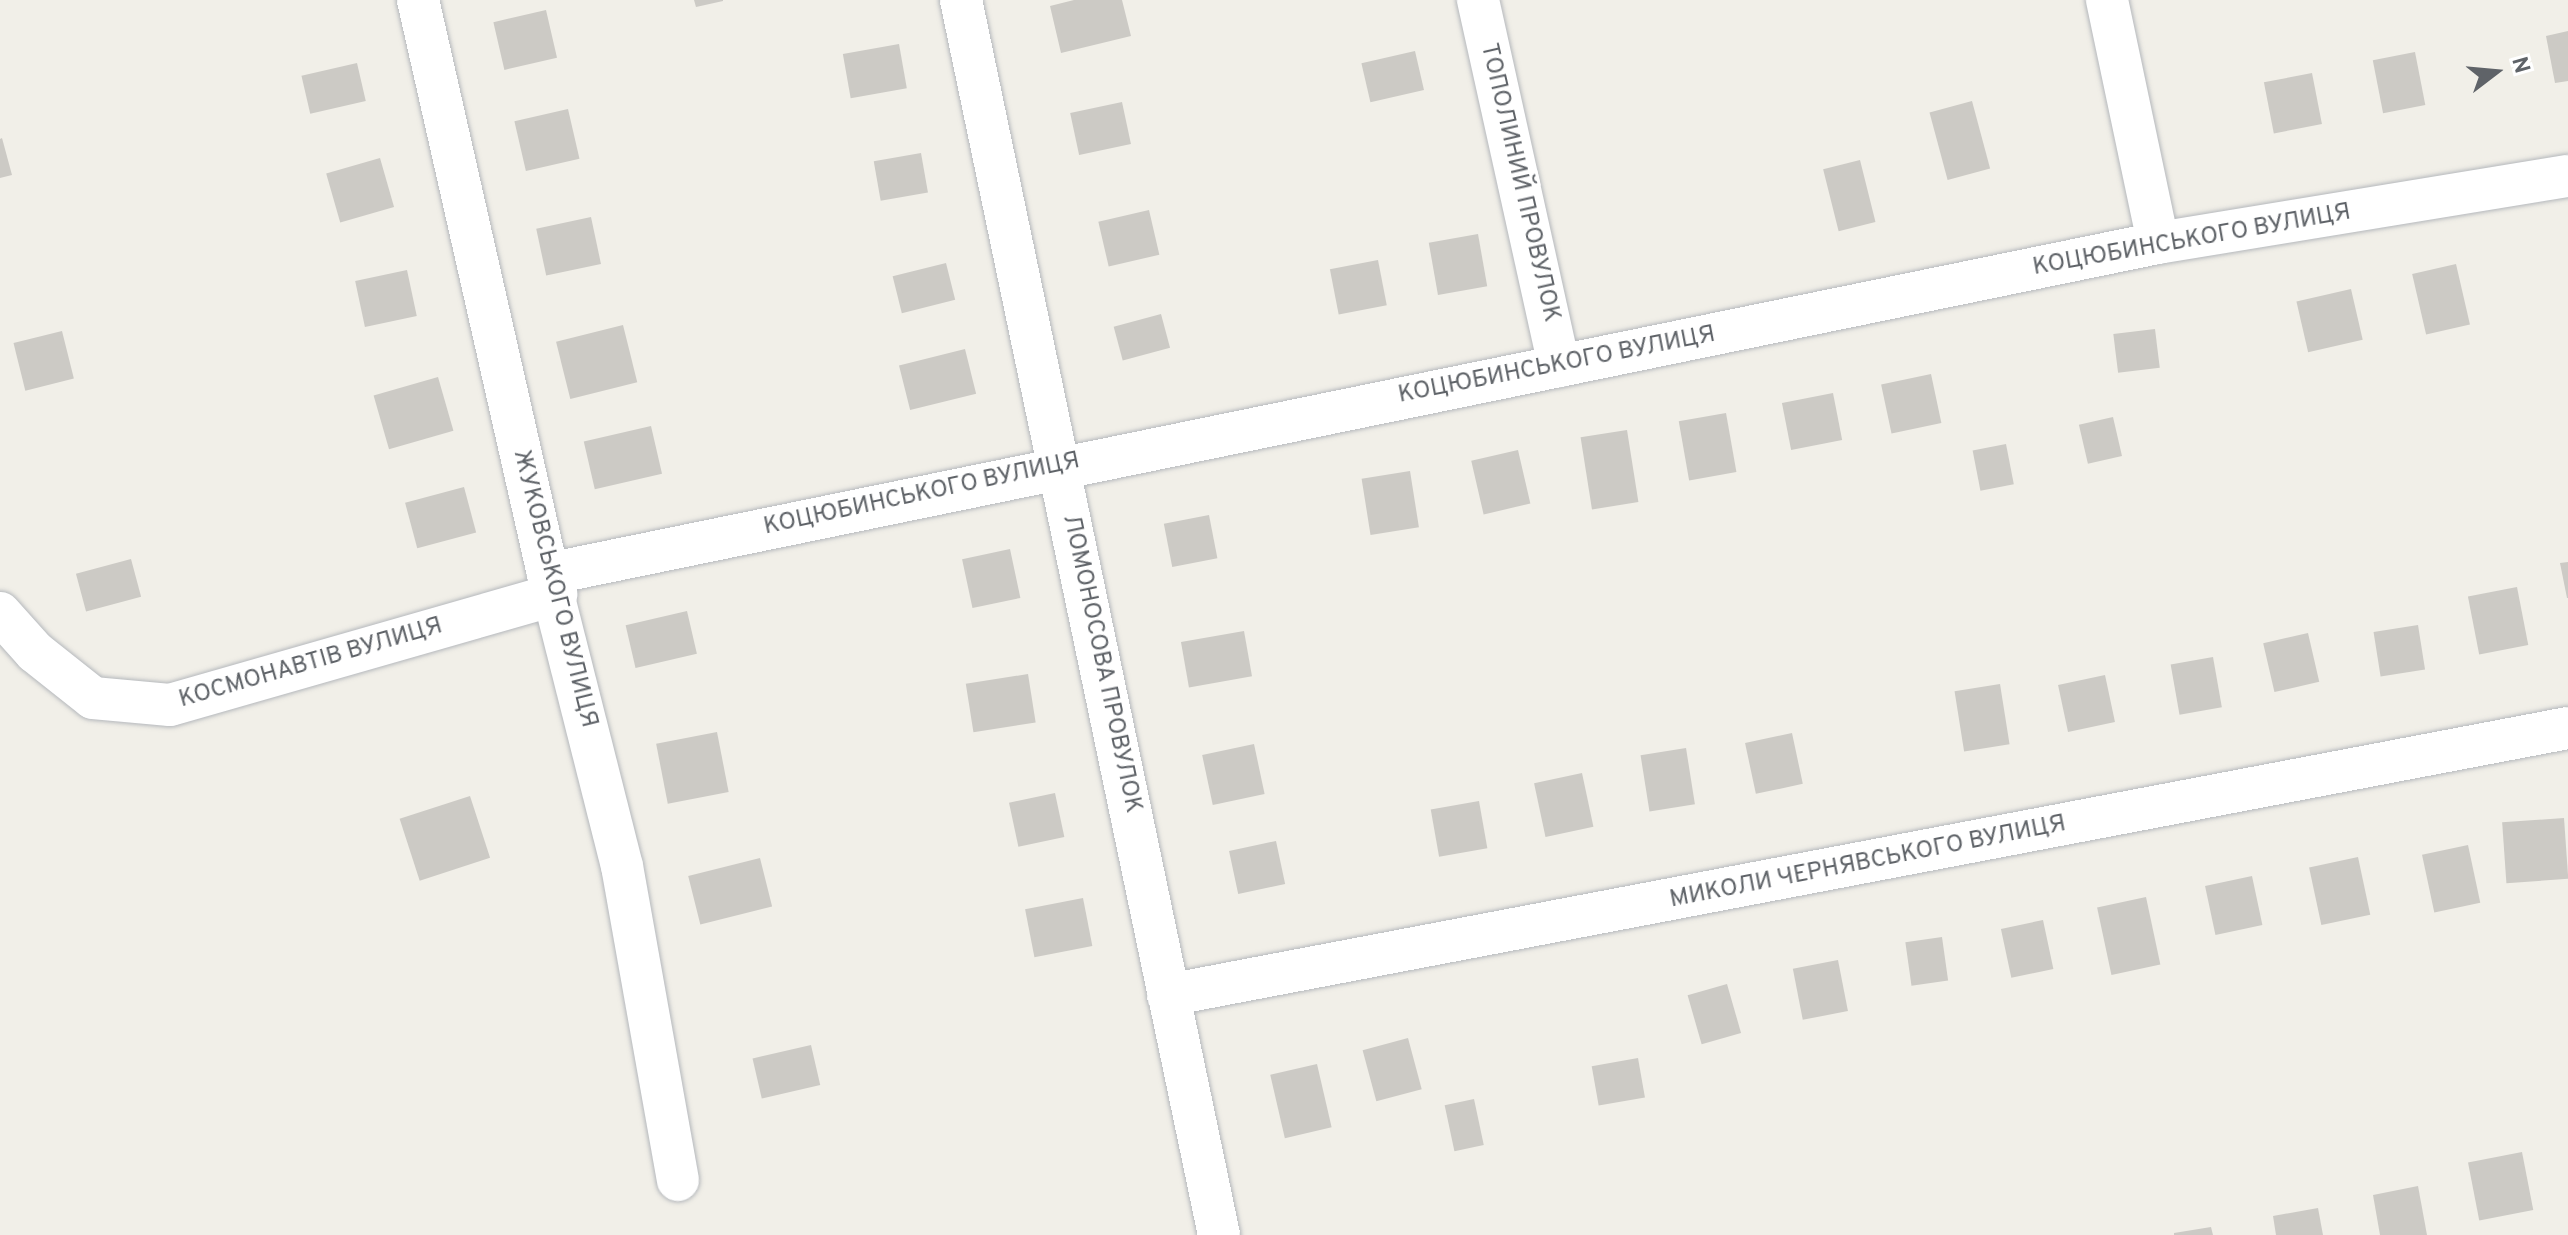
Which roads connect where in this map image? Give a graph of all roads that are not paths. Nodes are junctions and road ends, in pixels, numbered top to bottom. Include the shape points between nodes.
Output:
1 (418, 0) edge
2 (961, 0) edge
3 (1478, 0) edge
4 (2107, 0) edge
5 (2568, 176) edge
6 (2158, 243) junction
7 (1559, 366) junction
8 (1060, 466) junction
9 (552, 584) junction
10 (0, 613) edge
11 (2568, 728) edge
12 (1168, 995) junction
13 (678, 1180) dead end
14 (1219, 1235) edge

1 - 9 street, ЖУКОВСЬКОГО ВУЛИЦЯ
2 - 8 street, ЛОМОНОСОВА ПРОВУЛОК
3 - 7 street, ТОПОЛИНИЙ ПРОВУЛОК
4 - 6 street
5 - 6 street, КОЦЮБИНСЬКОГО ВУЛИЦЯ
6 - 7 street, КОЦЮБИНСЬКОГО ВУЛИЦЯ
7 - 8 street, КОЦЮБИНСЬКОГО ВУЛИЦЯ
8 - 9 street, КОЦЮБИНСЬКОГО ВУЛИЦЯ
8 - 12 street, ЛОМОНОСОВА ПРОВУЛОК
9 - 10 street, КОСМОНАВТІВ ВУЛИЦЯ via 170,705 93,698 35,652
9 - 13 street, ЖУКОВСЬКОГО ВУЛИЦЯ via 622,866
11 - 12 street, МИКОЛИ ЧЕРНЯВСЬКОГО ВУЛИЦЯ
12 - 14 street, ЛОМОНОСОВА ПРОВУЛОК

